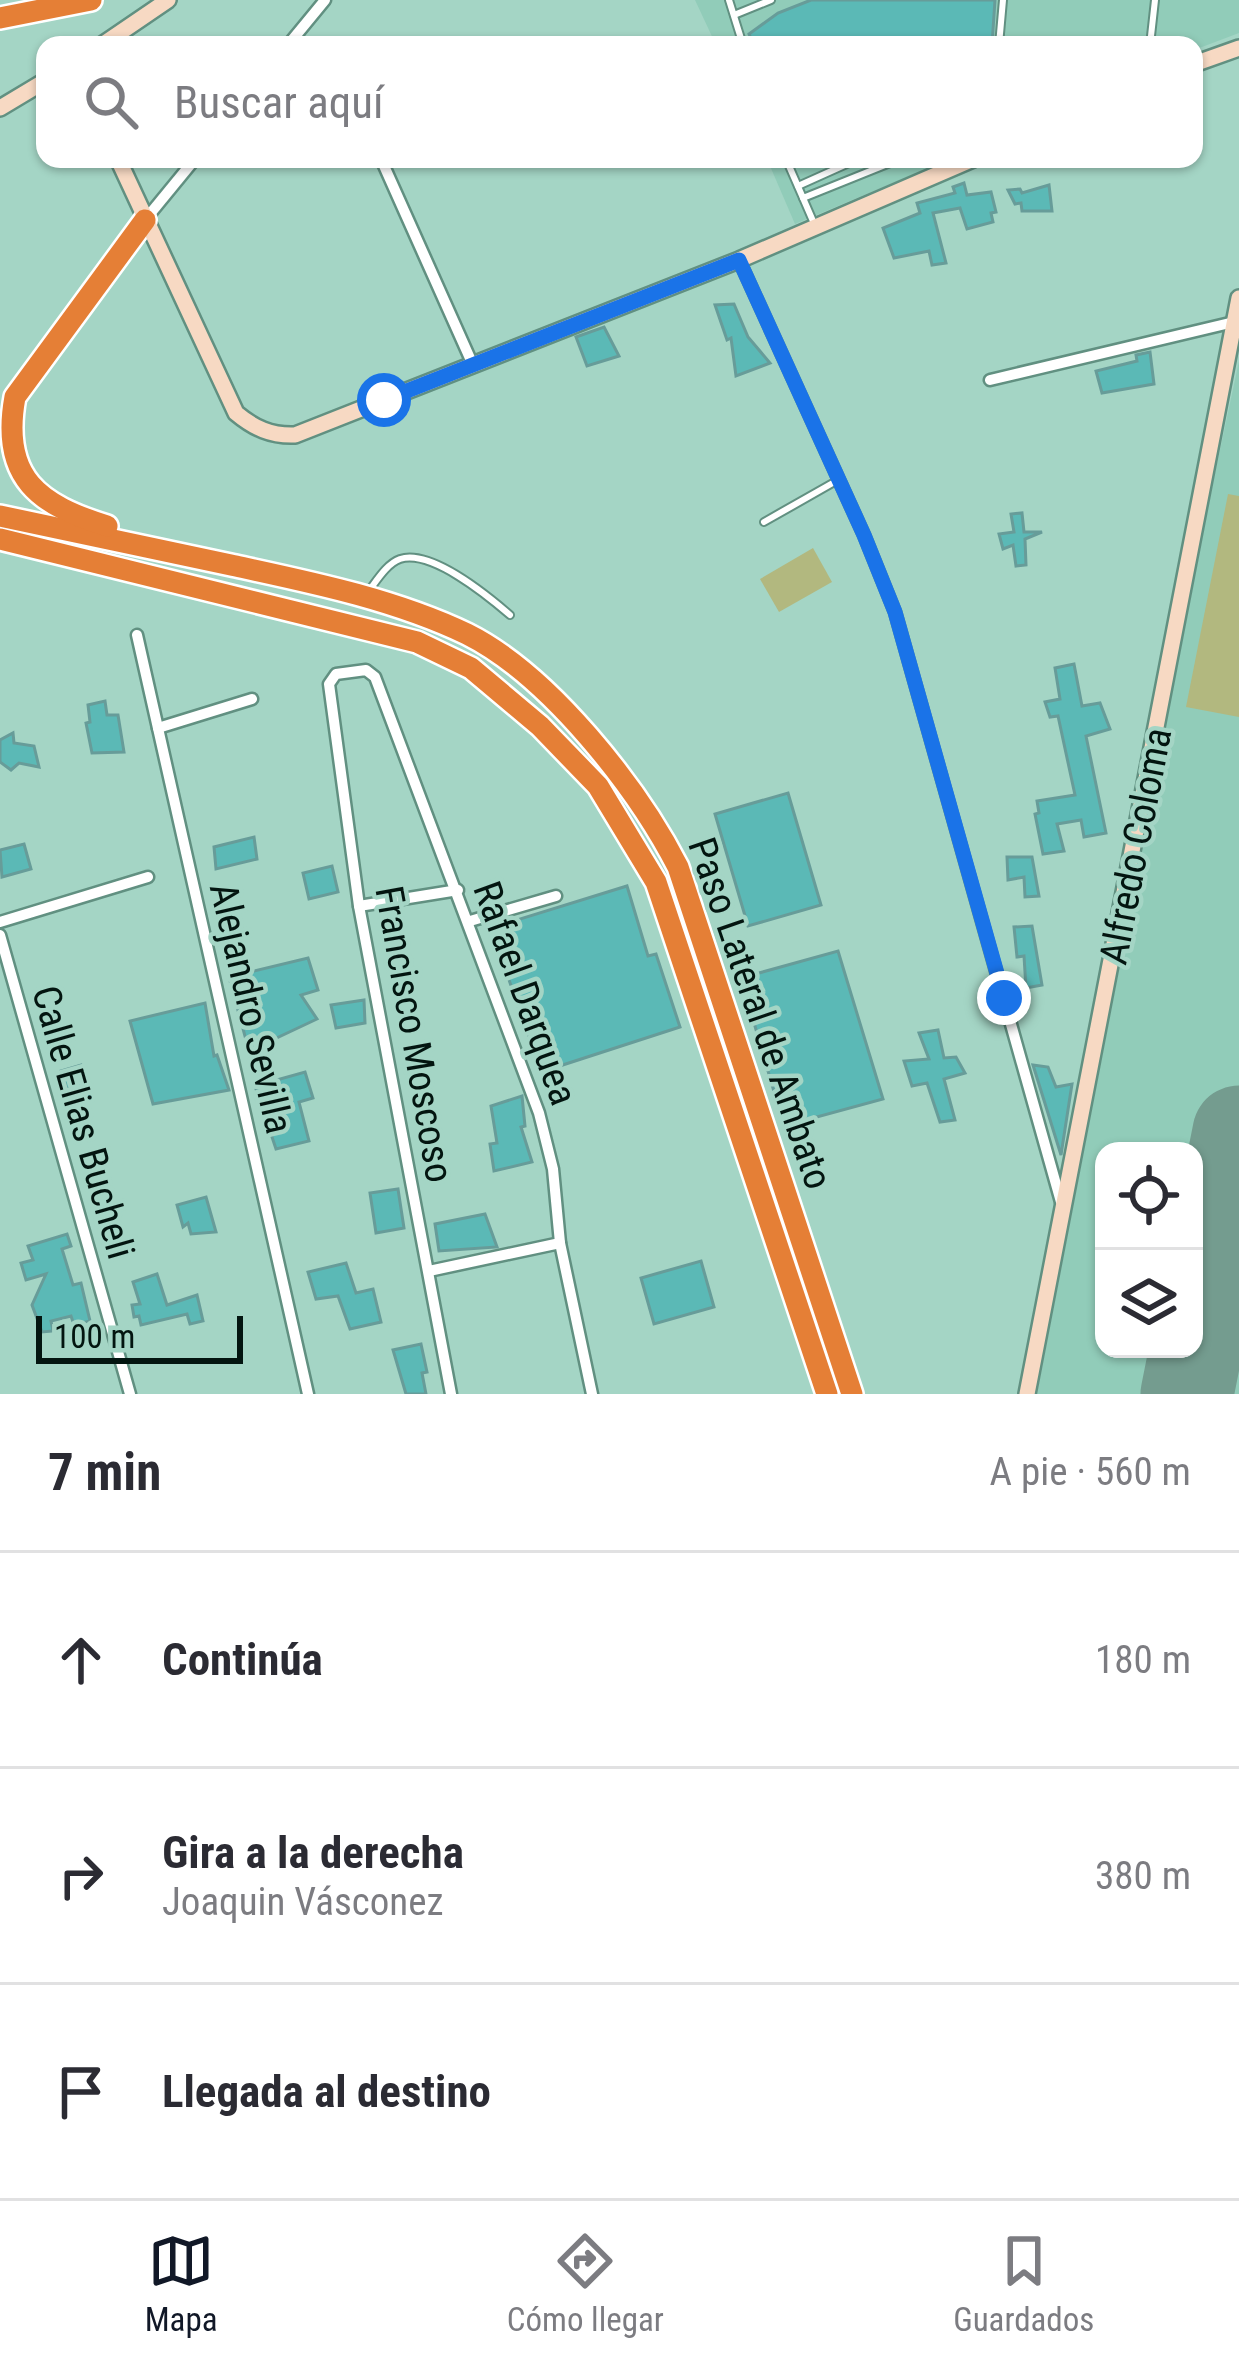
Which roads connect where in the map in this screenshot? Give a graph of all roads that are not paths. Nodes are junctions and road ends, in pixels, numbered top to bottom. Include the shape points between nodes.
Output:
1 (91, 0) edge
2 (168, 0) edge
3 (325, 0) edge
4 (729, 0) edge
5 (771, 0) edge
6 (1003, 0) edge
7 (1155, 0) edge
8 (734, 15) junction
9 (0, 18) edge
10 (115, 36) edge
11 (295, 36) edge
12 (740, 36) edge
13 (1000, 36) edge
14 (1151, 36) edge
15 (1239, 48) edge
16 (1203, 61) edge
17 (36, 86) edge
18 (0, 108) edge
19 (122, 168) edge
20 (188, 168) edge
21 (385, 168) edge
22 (790, 168) edge
23 (838, 168) edge
24 (878, 168) edge
25 (953, 168) edge
26 (798, 186) junction
27 (803, 198) junction
28 (146, 220) junction
29 (816, 228) junction
30 (739, 260) junction
31 (1239, 298) edge
32 (1234, 322) junction
33 (473, 365) junction
34 (990, 380) dead end
35 (838, 480) junction
36 (0, 516) edge
37 (764, 522) dead end
38 (0, 539) edge
39 (0, 549) edge
40 (93, 560) junction
41 (263, 572) junction
42 (364, 596) junction
43 (510, 615) dead end
44 (137, 635) dead end
45 (329, 684) joint
46 (252, 699) dead end
47 (158, 728) junction
48 (148, 877) dead end
49 (458, 890) junction
50 (556, 896) dead end
51 (359, 906) junction
52 (470, 921) junction
53 (0, 922) edge
54 (0, 935) edge
55 (1064, 1210) junction
56 (560, 1243) junction
57 (808, 1259) junction
58 (784, 1267) junction
59 (429, 1271) junction
60 (130, 1394) edge
61 (308, 1394) edge
62 (451, 1394) edge
63 (592, 1394) edge
64 (827, 1394) edge
65 (852, 1394) edge
66 (1027, 1394) edge

1 - 9 highway
2 - 10 street
3 - 11 street
4 - 8 lane
5 - 8 lane
6 - 13 lane
7 - 14 lane
8 - 12 lane
15 - 16 street
17 - 18 street
19 - 28 street
20 - 28 street
21 - 33 street
22 - 26 lane
23 - 26 lane
24 - 27 lane
25 - 29 street
26 - 27 lane
27 - 29 lane
28 - 33 street via 236,412 266,432 296,435
28 - 41 highway via 15,398 6,457 36,498 60,512
29 - 30 street
30 - 33 street
30 - 35 street
31 - 32 street, Alfredo Coloma
32 - 34 street
32 - 55 street, Alfredo Coloma
35 - 37 lane
35 - 55 street via 895,612
36 - 41 highway, Paso Lateral de Ambato
38 - 40 highway, Paso Lateral de Ambato
39 - 40 highway
40 - 58 highway, Paso Lateral de Ambato via 418,643 471,668 555,741 618,813 656,882
41 - 42 highway, Paso Lateral de Ambato
42 - 43 lane via 388,566 418,558 452,572
42 - 57 highway, Paso Lateral de Ambato via 501,656 605,754 657,826 678,867
44 - 47 street, Alejandro Sevilla
45 - 49 street, Rafael Darquea via 336,674 372,671
45 - 51 street, Francisco Moscoso
46 - 47 street
47 - 61 street, Alejandro Sevilla
48 - 53 street
49 - 51 street
49 - 52 street, Rafael Darquea
50 - 52 street
51 - 59 street, Francisco Moscoso
52 - 56 street, Rafael Darquea via 539,1113
54 - 60 street, Calle Elias Bucheli
55 - 66 street, Alfredo Coloma
56 - 59 street
56 - 63 street, Rafael Darquea
57 - 58 highway
57 - 65 highway, Paso Lateral de Ambato
58 - 64 highway, Paso Lateral de Ambato
59 - 62 street, Francisco Moscoso

